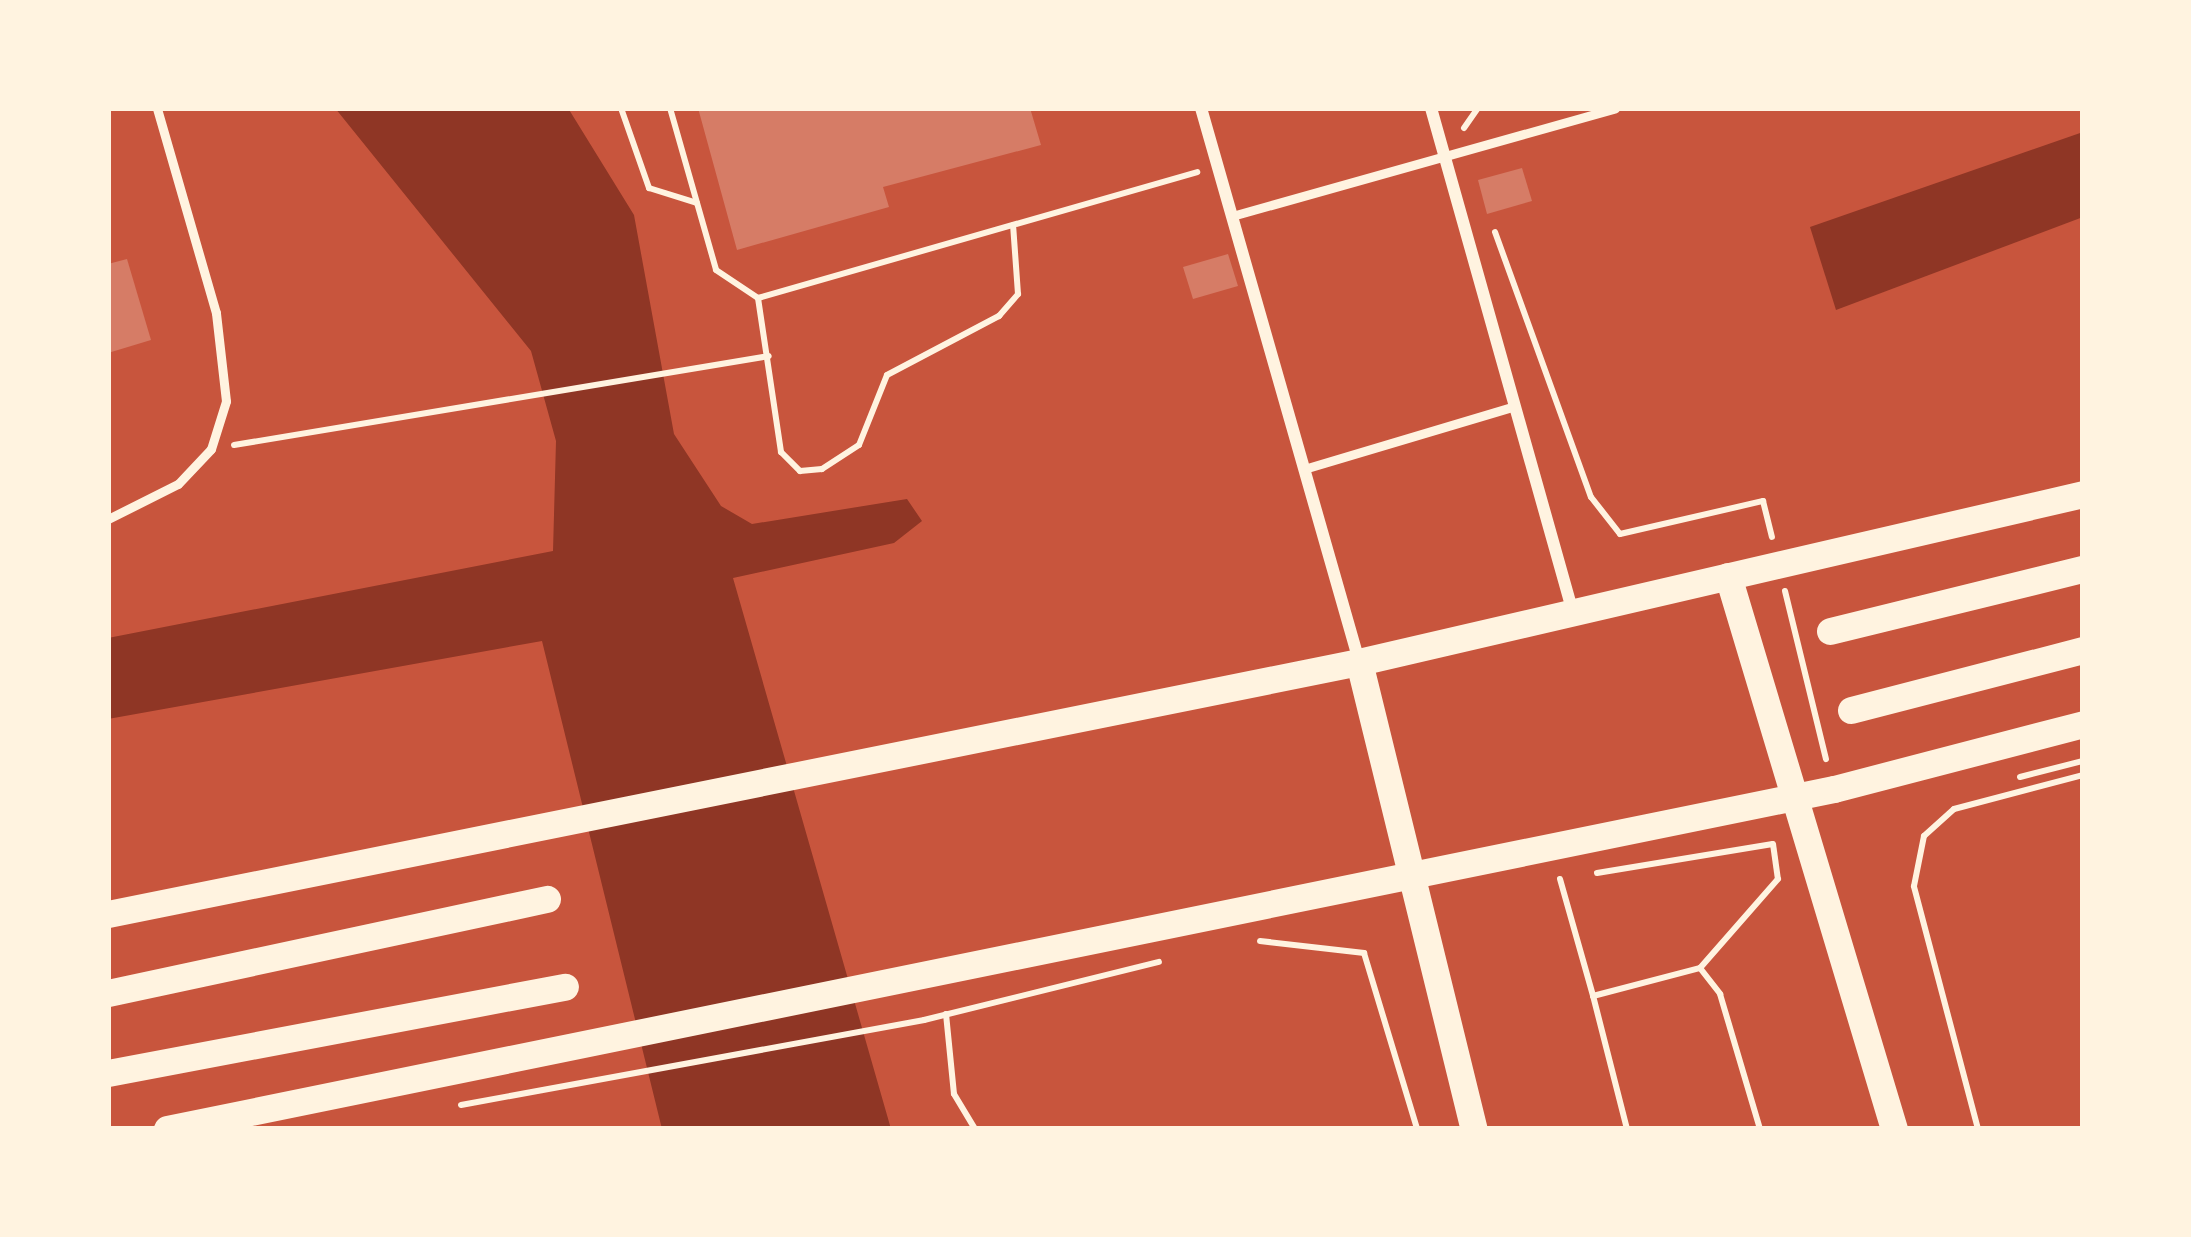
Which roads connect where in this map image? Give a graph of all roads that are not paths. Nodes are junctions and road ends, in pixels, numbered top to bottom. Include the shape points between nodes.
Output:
1 (157, 108) edge
2 (1201, 108) edge
3 (1431, 108) edge
4 (1616, 108) edge
5 (1444, 155) junction
6 (1232, 216) junction
7 (1515, 406) junction
8 (1304, 469) junction
9 (2083, 494) edge
10 (108, 518) edge
11 (2083, 569) edge
12 (1728, 576) junction
13 (1572, 609) junction
14 (1830, 631) dead end
15 (2083, 650) edge
16 (1359, 662) junction
17 (1852, 710) dead end
18 (2083, 724) edge
19 (1795, 795) junction
20 (1408, 877) junction
21 (547, 899) dead end
22 (108, 914) edge
23 (565, 987) dead end
24 (108, 993) edge
25 (108, 1073) edge
26 (167, 1129) edge
27 (1474, 1129) edge
28 (1894, 1129) edge

1 - 10 lane via 226,354 211,449 142,509
2 - 6 street
3 - 5 street
4 - 5 lane
5 - 6 lane
5 - 7 street
6 - 8 street
7 - 8 lane
7 - 13 street
8 - 16 street
9 - 12 main road
11 - 14 main road
12 - 13 main road
12 - 19 main road
13 - 16 main road
15 - 17 main road
16 - 20 main road
16 - 22 main road via 534,821
18 - 19 main road
19 - 20 main road
19 - 28 main road
20 - 26 main road
20 - 27 main road
21 - 24 main road
23 - 25 main road

